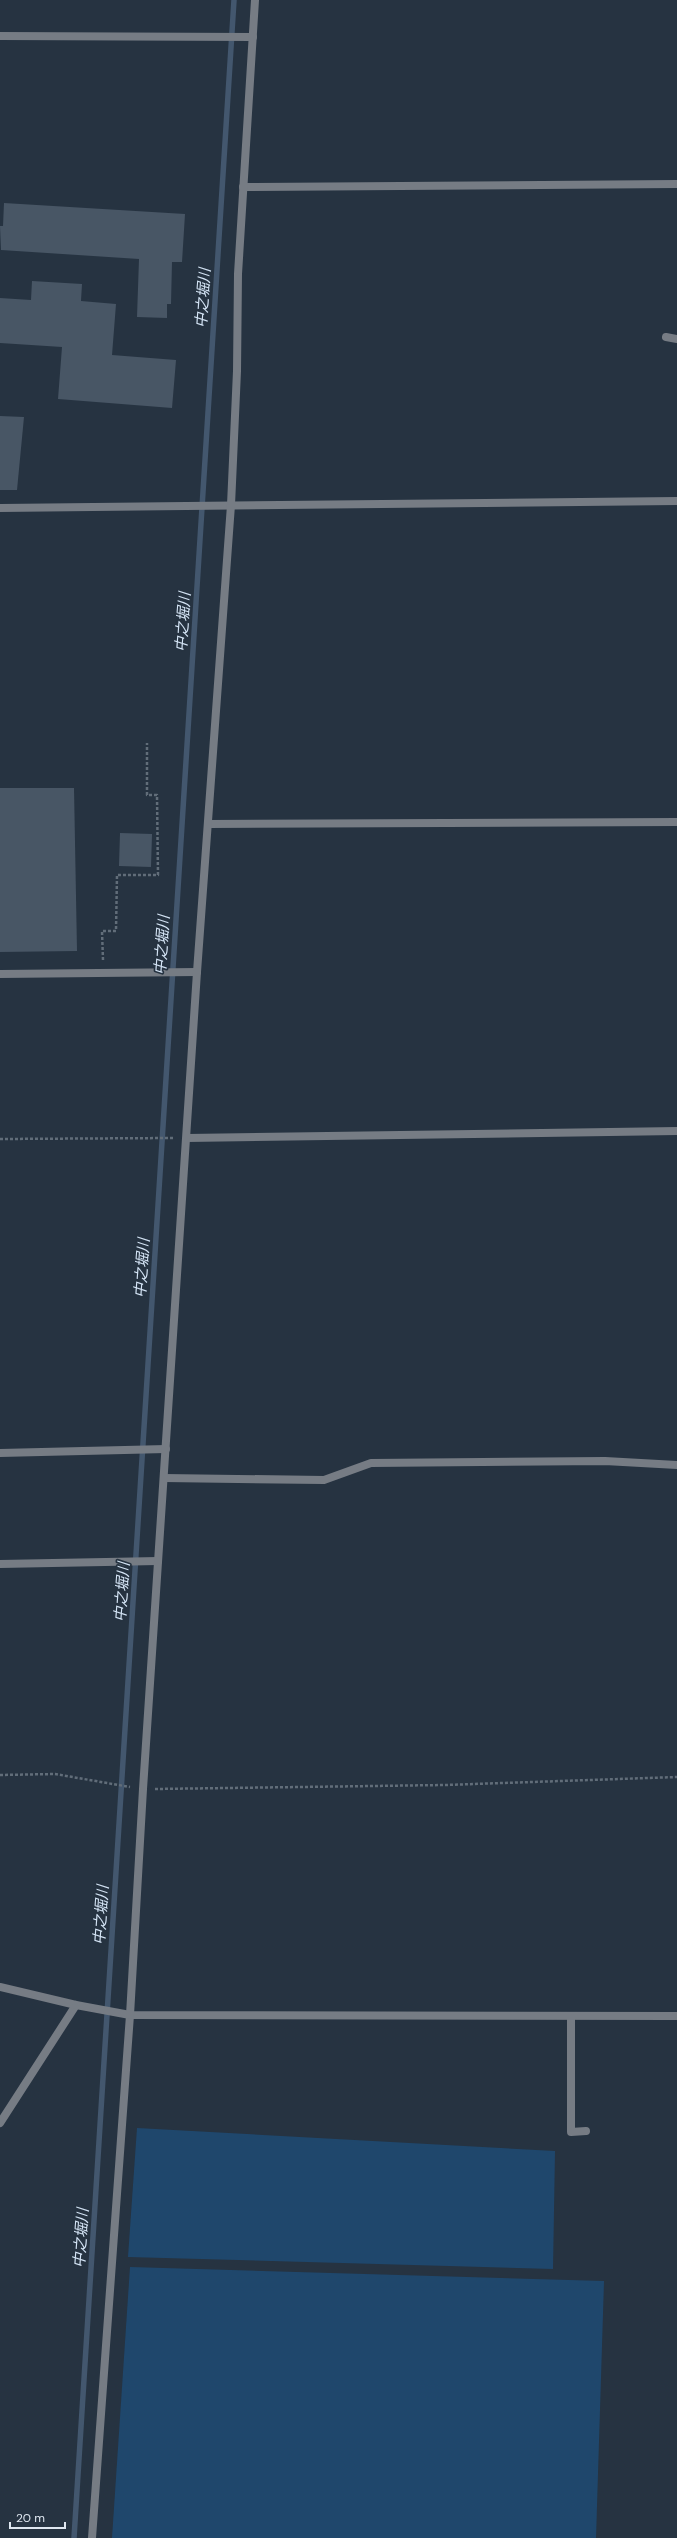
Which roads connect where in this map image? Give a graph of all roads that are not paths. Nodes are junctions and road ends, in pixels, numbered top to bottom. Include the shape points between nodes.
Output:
1 (255, 0) edge
2 (0, 36) edge
3 (252, 37) junction
4 (677, 184) edge
5 (243, 187) junction
6 (666, 337) dead end
7 (677, 339) edge
8 (677, 501) edge
9 (231, 505) junction
10 (0, 508) edge
11 (677, 822) edge
12 (208, 824) junction
13 (197, 972) junction
14 (0, 974) edge
15 (677, 1131) edge
16 (187, 1138) junction
17 (166, 1449) junction
18 (0, 1453) edge
19 (677, 1465) edge
20 (164, 1478) junction
21 (158, 1561) junction
22 (0, 1564) edge
23 (0, 1987) edge
24 (76, 2005) junction
25 (130, 2015) junction
26 (571, 2016) junction
27 (677, 2016) edge
28 (0, 2124) edge
29 (586, 2131) dead end
30 (92, 2538) edge

1 - 3 street
2 - 3 street
3 - 5 street
4 - 5 street
5 - 9 street
6 - 7 street
8 - 9 street
9 - 10 street
9 - 12 street
11 - 12 street
12 - 13 street
13 - 14 street
13 - 16 street
15 - 16 street
16 - 17 street
17 - 18 street
17 - 20 street
19 - 20 street via 605,1461 371,1463 324,1480
20 - 21 street
21 - 22 street
21 - 25 street
23 - 24 street
24 - 25 street
24 - 28 street
25 - 26 street
25 - 30 street
26 - 27 street
26 - 29 street via 571,2132

